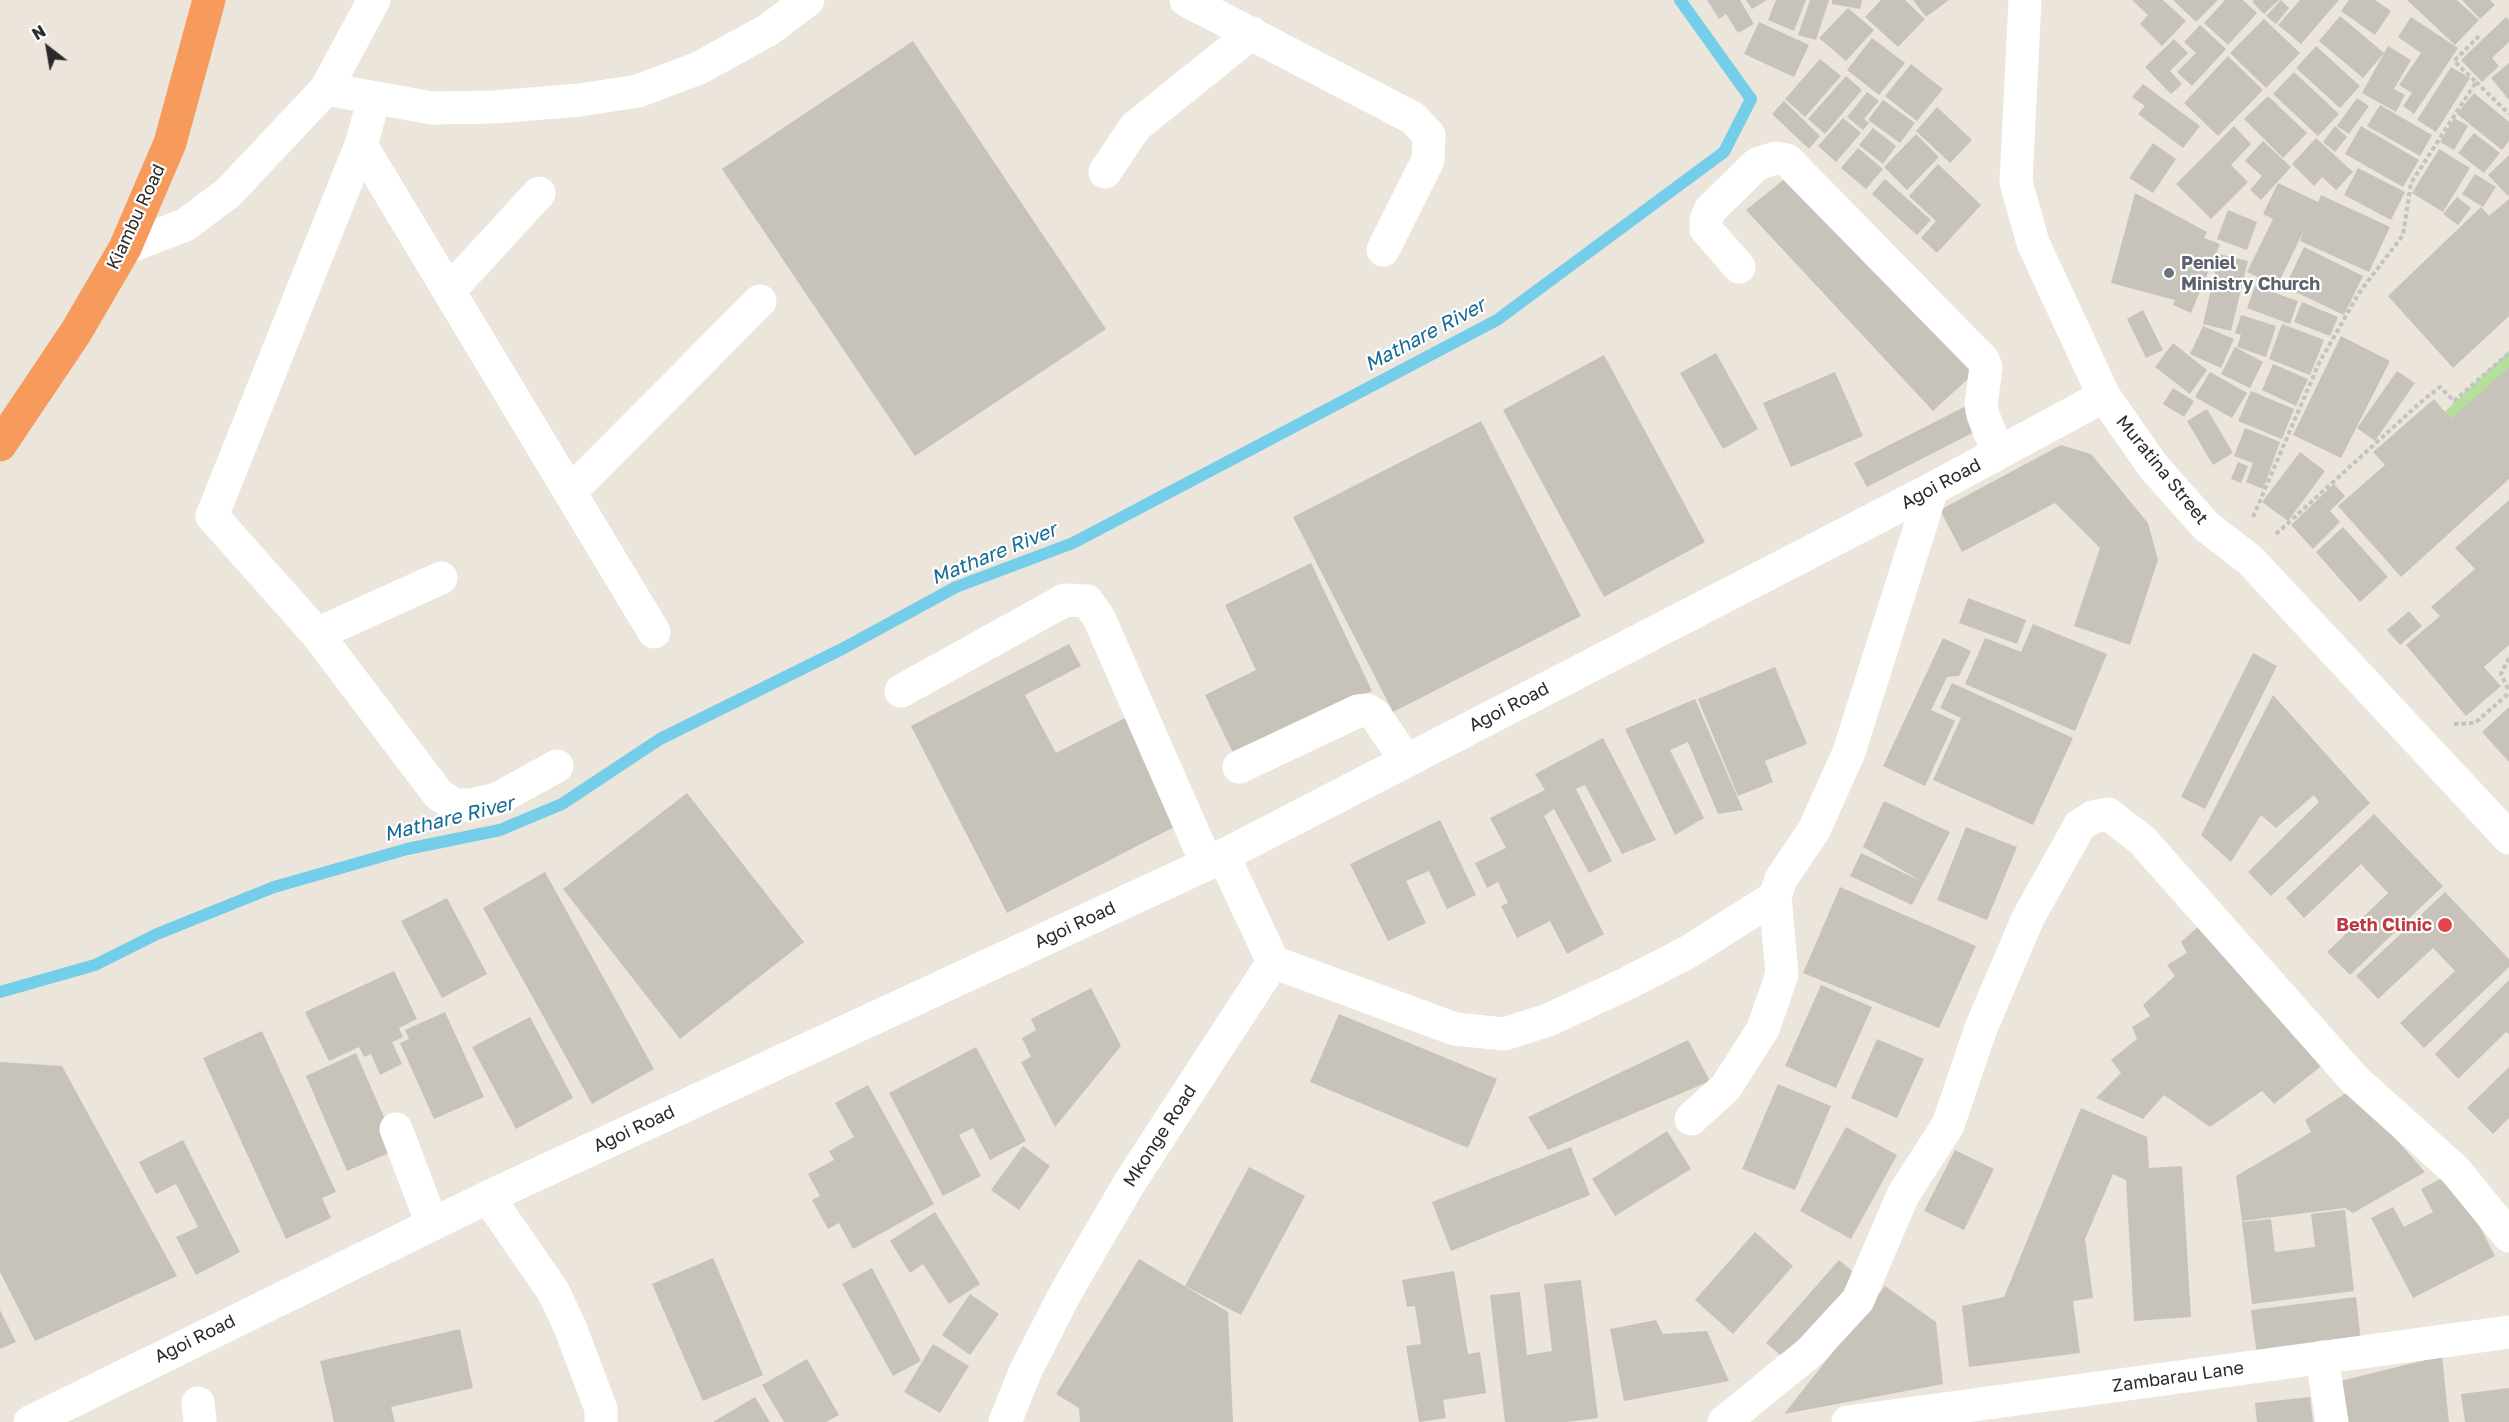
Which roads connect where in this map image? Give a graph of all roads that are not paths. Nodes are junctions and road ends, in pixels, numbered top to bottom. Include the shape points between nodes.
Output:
1 (209, 0) edge
2 (374, 0) edge
3 (808, 0) edge
4 (1186, 0) edge
5 (2025, 0) edge
6 (1252, 33) junction
7 (326, 89) junction
8 (374, 99) junction
9 (361, 145) junction
10 (1105, 172) dead end
11 (539, 193) dead end
12 (125, 248) junction
13 (1383, 250) dead end
14 (1739, 267) dead end
15 (450, 290) junction
16 (760, 301) dead end
17 (2104, 396) junction
18 (0, 445) edge
19 (1998, 453) junction
20 (1932, 489) junction
21 (570, 492) junction
22 (441, 579) dead end
23 (654, 632) dead end
24 (316, 634) junction
25 (901, 691) dead end
26 (1407, 760) junction
27 (557, 766) dead end
28 (1239, 767) dead end
29 (2509, 838) edge
30 (1215, 859) junction
31 (1775, 897) junction
32 (1273, 962) junction
33 (1691, 1119) dead end
34 (396, 1129) dead end
35 (488, 1197) junction
36 (432, 1224) junction
37 (2509, 1236) edge
38 (2509, 1332) edge
39 (2322, 1357) junction
40 (1900, 1418) edge
41 (30, 1422) edge
42 (601, 1422) edge
43 (1005, 1422) edge
44 (1724, 1422) edge
45 (1848, 1422) edge
46 (2331, 1422) edge

1 - 12 highway, Kiambu Road via 170,143
2 - 7 street
3 - 8 street via 768,30 709,62 638,92 494,107 432,108
4 - 6 street
5 - 17 street, Muratina Street via 2016,182 2032,243
6 - 10 street via 1135,127
6 - 13 street via 1413,118 1429,135 1428,160
7 - 8 street
7 - 12 street via 228,193 185,225
8 - 9 street
9 - 15 street
9 - 24 street via 212,516
11 - 15 street
12 - 18 highway, Kiambu Road via 76,332
14 - 19 street via 1706,229 1710,210 1757,164 1776,158 1787,160 1983,360 1986,367 1981,405
15 - 21 street
16 - 21 street
17 - 19 street, Agoi Road
17 - 29 street, Muratina Street via 2153,465 2206,526 2250,560
19 - 20 street, Agoi Road
20 - 26 street, Agoi Road
20 - 31 street via 1849,752 1814,830 1781,879
21 - 23 street
22 - 24 street
24 - 27 street via 439,795 455,805 497,799
25 - 30 street via 1065,600 1087,601 1099,618
26 - 28 street via 1375,715 1367,710
26 - 30 street, Agoi Road
30 - 32 street
30 - 35 street, Agoi Road
31 - 32 street via 1688,952 1626,984 1548,1020 1504,1034 1455,1029
31 - 33 street via 1782,974 1763,1029 1726,1087
32 - 43 street, Mkonge Road via 1130,1182 1066,1292 1026,1370
34 - 36 street
35 - 36 street, Agoi Road
35 - 42 street via 553,1291 601,1409
36 - 41 street, Agoi Road
37 - 44 street via 2455,1170 2354,1079 2142,840 2108,814 2092,817 2080,825 2028,918 1981,1028 1948,1125 1903,1195 1858,1300 1810,1352
38 - 39 street, Zambarau Lane
39 - 40 street, Zambarau Lane
39 - 46 street
40 - 45 street, Zambarau Lane

